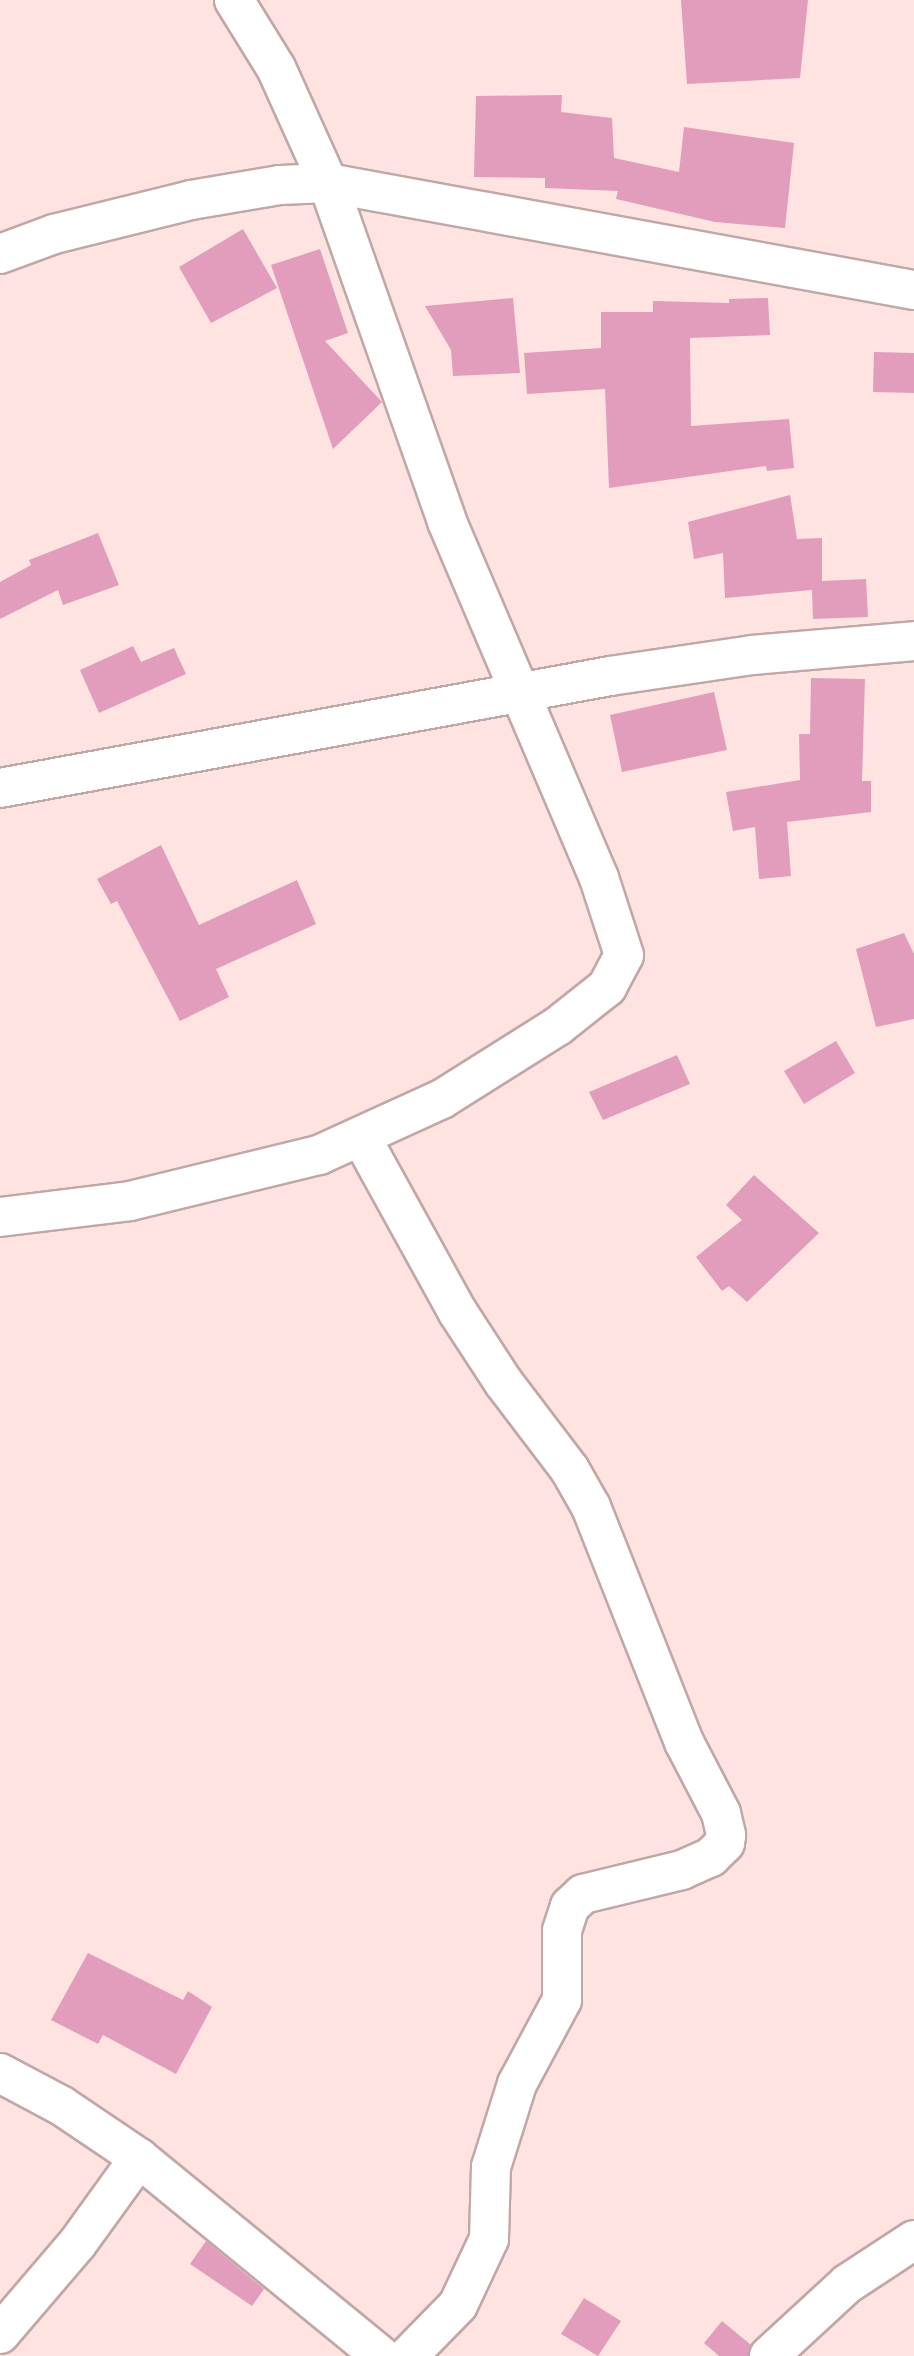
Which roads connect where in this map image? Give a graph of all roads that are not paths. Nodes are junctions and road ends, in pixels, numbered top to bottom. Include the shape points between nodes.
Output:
1 (234, 0) edge
2 (328, 183) junction
3 (0, 254) edge
4 (914, 290) edge
5 (914, 641) edge
6 (519, 692) junction
7 (0, 788) edge
8 (361, 1137) junction
9 (0, 1217) edge
10 (0, 2073) edge
11 (139, 2158) junction
12 (914, 2240) edge
13 (0, 2334) edge
14 (381, 2356) edge
15 (408, 2356) edge
16 (769, 2356) edge

1 - 2 street via 276,68
2 - 3 street via 280,185 191,200 54,234
2 - 4 street
2 - 6 street via 447,521
5 - 6 street via 752,655
6 - 7 street via 330,731
6 - 8 street via 599,878 624,955 607,987 558,1026 442,1099
8 - 9 street via 319,1155 130,1200
8 - 15 street via 457,1311 570,1470 591,1507 684,1742 721,1813 726,1835 720,1849 701,1861 583,1894 570,1906 562,1931 562,2000 507,2108 491,2167 489,2239 458,2305
10 - 11 street via 62,2106
11 - 13 street via 77,2244
11 - 14 street
12 - 16 street via 847,2284

